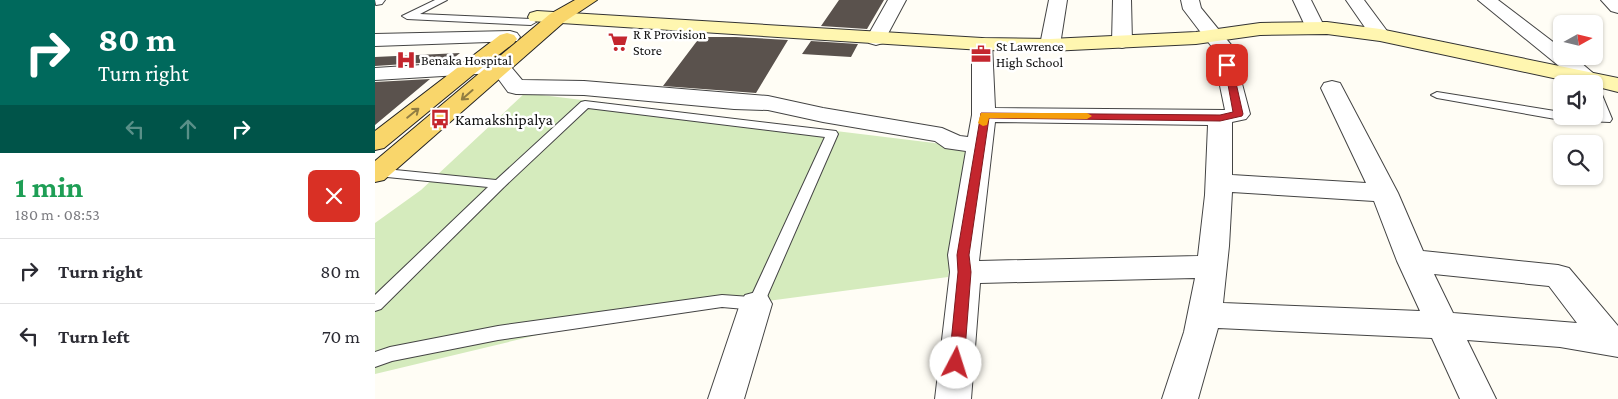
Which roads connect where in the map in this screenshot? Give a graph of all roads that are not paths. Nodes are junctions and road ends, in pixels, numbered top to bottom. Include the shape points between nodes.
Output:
1 (442, 0) edge
2 (587, 0) edge
3 (897, 0) edge
4 (1058, 0) edge
5 (1122, 0) edge
6 (1190, 0) edge
7 (1301, 0) edge
8 (1355, 0) edge
9 (1487, 0) edge
10 (1610, 0) edge
11 (1618, 7) edge
12 (547, 14) edge
13 (1315, 28) junction
14 (1380, 35) junction
15 (1212, 36) junction
16 (509, 37) junction
17 (876, 39) junction
18 (375, 40) edge
19 (1122, 42) junction
20 (982, 44) junction
21 (1050, 45) junction
22 (500, 66) junction
23 (467, 68) junction
24 (375, 74) edge
25 (1553, 75) edge
26 (1580, 75) edge
27 (1603, 84) edge
28 (1618, 85) edge
29 (1332, 88) dead end
30 (1437, 95) dead end
31 (1553, 114) edge
32 (984, 115) junction
33 (1220, 118) junction
34 (375, 144) edge
35 (980, 145) junction
36 (376, 173) edge
37 (1220, 183) junction
38 (499, 184) junction
39 (1384, 193) junction
40 (1412, 261) junction
41 (1212, 266) junction
42 (965, 272) junction
43 (756, 304) junction
44 (375, 305) edge
45 (1204, 315) junction
46 (1443, 325) junction
47 (1614, 342) edge
48 (375, 360) edge
49 (726, 399) edge
50 (953, 399) edge
51 (1180, 399) edge
52 (1478, 399) edge

1 - 12 lane via 407,16
2 - 12 main road
3 - 17 street
4 - 21 street
5 - 19 street
6 - 15 street via 1192,9
7 - 13 street
8 - 14 street
9 - 26 street
10 - 11 street
12 - 16 main road
12 - 17 street
12 - 22 main road
13 - 14 street
13 - 15 street via 1260,29
14 - 25 street
15 - 19 street
15 - 33 street via 1222,46 1239,114
16 - 18 street
16 - 23 main road
17 - 20 street
19 - 21 street
20 - 21 street
20 - 32 street
22 - 23 street
22 - 35 street via 516,87 584,88 734,102 768,102 823,115 942,135 954,143
22 -> 36 main road
23 - 24 street
34 -> 23 main road
27 - 28 street
29 - 39 street
30 - 31 lane
32 - 33 street
32 - 35 street
33 - 37 street
35 - 42 street via 963,255
36 - 38 lane
37 - 39 street
37 - 41 street
38 - 43 lane via 585,104 832,134
38 - 44 lane
39 - 40 street
40 - 46 street
40 - 47 street via 1558,276
41 - 42 street
41 - 45 street
42 - 50 street
43 - 48 lane via 722,301 498,333 390,354
43 - 49 street
45 - 46 street
45 - 51 street
46 - 47 street via 1560,334
46 - 52 street

